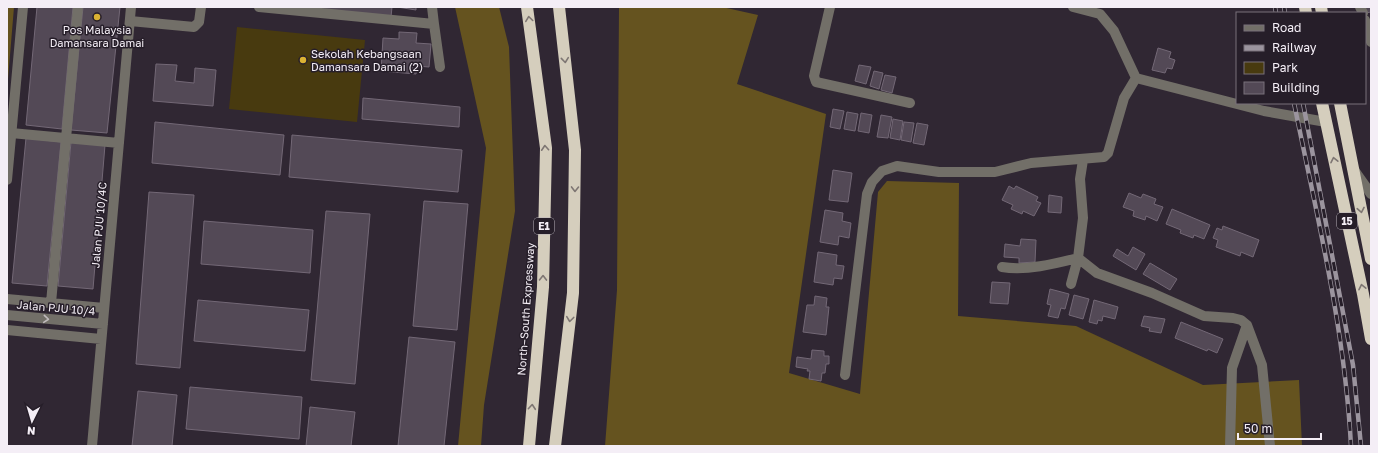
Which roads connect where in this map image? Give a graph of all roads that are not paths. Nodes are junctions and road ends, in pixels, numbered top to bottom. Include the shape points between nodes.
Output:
1 (23, 7) edge
2 (78, 7) edge
3 (131, 7) edge
4 (202, 7) edge
5 (259, 7) edge
6 (432, 7) edge
7 (527, 7) edge
8 (559, 7) edge
9 (830, 7) edge
10 (1072, 7) edge
11 (130, 21) junction
12 (434, 24) junction
13 (1370, 31) edge
14 (1371, 42) edge
15 (440, 67) dead end
16 (1136, 78) junction
17 (910, 103) dead end
18 (1236, 104) edge
19 (1237, 104) edge
20 (1322, 104) edge
21 (1340, 104) edge
22 (1326, 122) junction
23 (11, 133) junction
24 (66, 138) junction
25 (119, 143) junction
26 (1083, 160) junction
27 (1353, 169) junction
28 (7, 180) edge
29 (1371, 194) edge
30 (1078, 258) junction
31 (1371, 259) edge
32 (1002, 267) dead end
33 (1071, 284) dead end
34 (7, 299) edge
35 (52, 303) junction
36 (104, 308) junction
37 (7, 315) edge
38 (103, 324) junction
39 (1247, 325) junction
40 (7, 330) edge
41 (101, 339) junction
42 (1371, 339) edge
43 (844, 375) dead end
44 (92, 446) edge
45 (529, 446) edge
46 (555, 446) edge
47 (1230, 446) edge
48 (1270, 446) edge

1 - 23 street
2 - 24 street
3 - 11 street, Jalan PJU 10/4C
4 - 11 street via 199,22 194,26
5 - 12 street
6 - 12 street
45 -> 7 highway, North–South Expressway / E1 via 543,287 546,148
8 -> 46 highway via 575,150 573,293
9 - 17 street via 814,76 816,82
10 - 16 street via 1100,14 1114,31
11 - 25 street, Jalan PJU 10/4C
12 - 15 street
13 - 14 street
16 - 18 street
16 - 26 street via 1124,98 1106,156
19 - 22 street
20 - 22 highway, 15
21 - 27 highway, 15
42 -> 22 highway, 15
23 - 24 street
23 - 28 street
24 - 25 street
24 - 35 street
25 - 36 street, Jalan PJU 10/4C
26 - 30 street via 1080,179 1083,218
26 - 43 street via 1031,163 995,172 939,172 897,166 882,171 872,182 867,194
27 - 29 street
27 -> 31 highway, 15
30 - 32 street via 1044,265
30 - 33 street
30 - 39 street via 1097,272 1152,292 1204,316 1232,318
34 - 35 street
35 - 36 street
36 - 38 street, Jalan PJU 10/4C
37 -> 38 street, Jalan PJU 10/4
38 - 41 street, Jalan PJU 10/4C
39 - 47 street via 1232,368
39 - 48 street via 1262,365
40 - 41 street
41 - 44 street, Jalan PJU 10/4C

